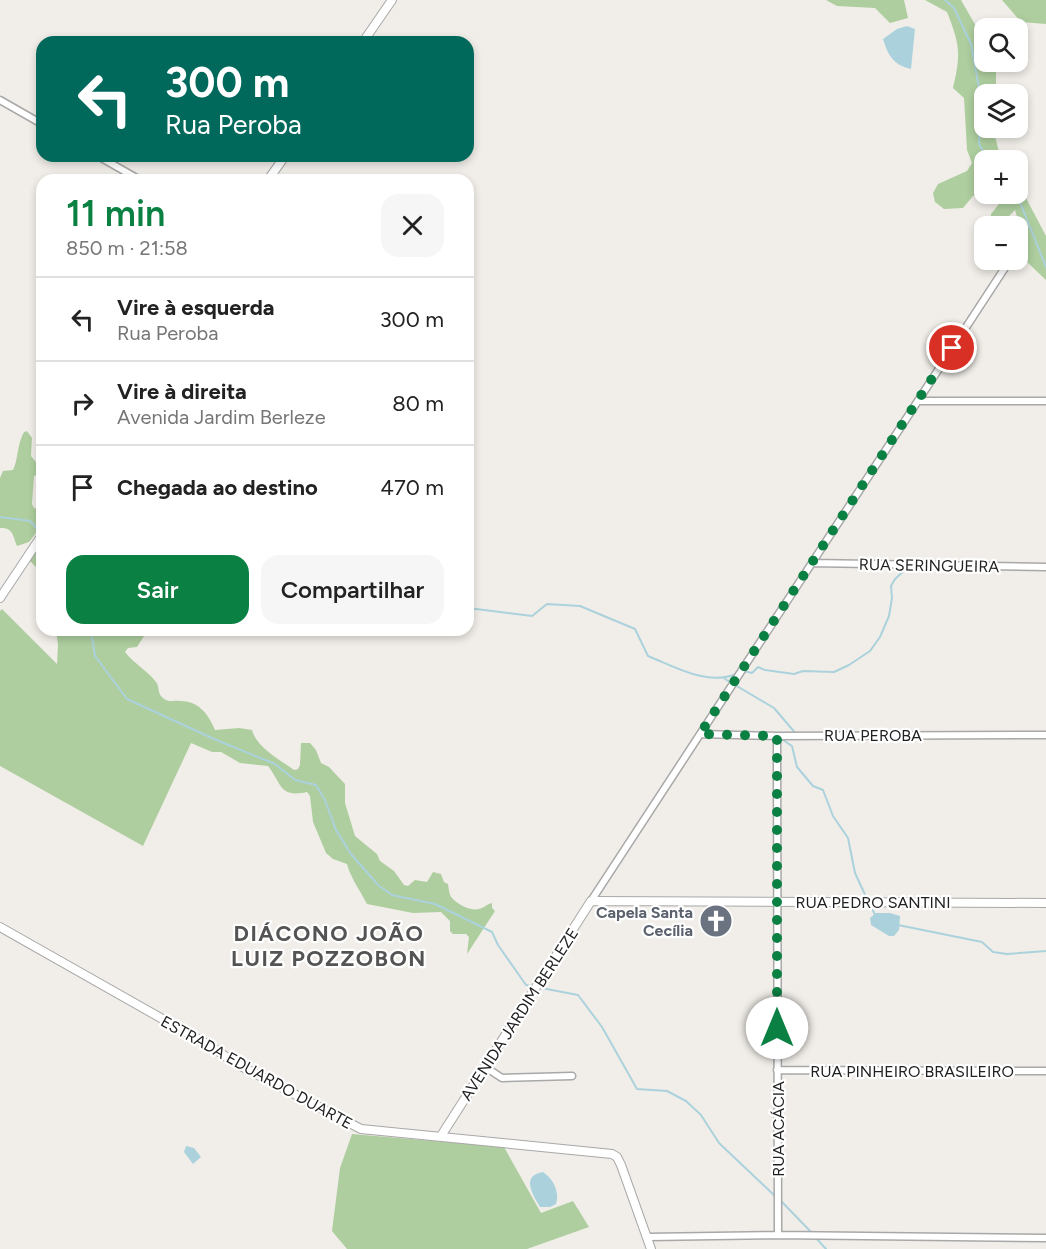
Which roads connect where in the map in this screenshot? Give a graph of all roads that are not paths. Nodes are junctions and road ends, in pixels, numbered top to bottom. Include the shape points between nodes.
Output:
1 (392, 0) edge
2 (367, 36) edge
3 (0, 100) edge
4 (36, 121) edge
5 (108, 162) edge
6 (130, 174) edge
7 (1003, 270) edge
8 (918, 400) junction
9 (1046, 401) edge
10 (36, 544) edge
11 (812, 563) junction
12 (1046, 567) edge
13 (0, 598) edge
14 (700, 734) junction
15 (1046, 735) edge
16 (777, 736) junction
17 (591, 901) junction
18 (777, 902) junction
19 (1046, 903) edge
20 (0, 927) edge
21 (485, 1067) junction
22 (777, 1070) junction
23 (1046, 1071) edge
24 (572, 1076) dead end
25 (441, 1136) junction
26 (778, 1235) junction
27 (648, 1237) junction
28 (1046, 1238) edge
29 (651, 1249) edge

1 - 2 street
3 - 4 street
5 - 6 street
7 - 8 street, AVENIDA JARDIM BERLEZE
8 - 9 street
8 - 11 street, AVENIDA JARDIM BERLEZE
10 - 13 street
11 - 12 street, RUA SERINGUEIRA
11 - 14 street, AVENIDA JARDIM BERLEZE
14 - 16 street, RUA PEROBA
14 - 17 street, AVENIDA JARDIM BERLEZE
15 - 16 street, RUA PEROBA
16 - 18 street, RUA ACÁCIA
17 - 18 street, RUA PEDRO SANTINI
17 - 21 street, AVENIDA JARDIM BERLEZE
18 - 19 street, RUA PEDRO SANTINI
18 - 22 street, RUA ACÁCIA
20 - 25 street, ESTRADA EDUARDO DUARTE via 350,1125
21 - 24 street via 502,1078
21 - 25 street, AVENIDA JARDIM BERLEZE
22 - 23 street, RUA PINHEIRO BRASILEIRO
22 - 26 street, RUA ACÁCIA
25 - 27 street, ESTRADA EDUARDO DUARTE via 612,1154 621,1165
26 - 27 street
26 - 28 street
27 - 29 street, ESTRADA EDUARDO DUARTE

